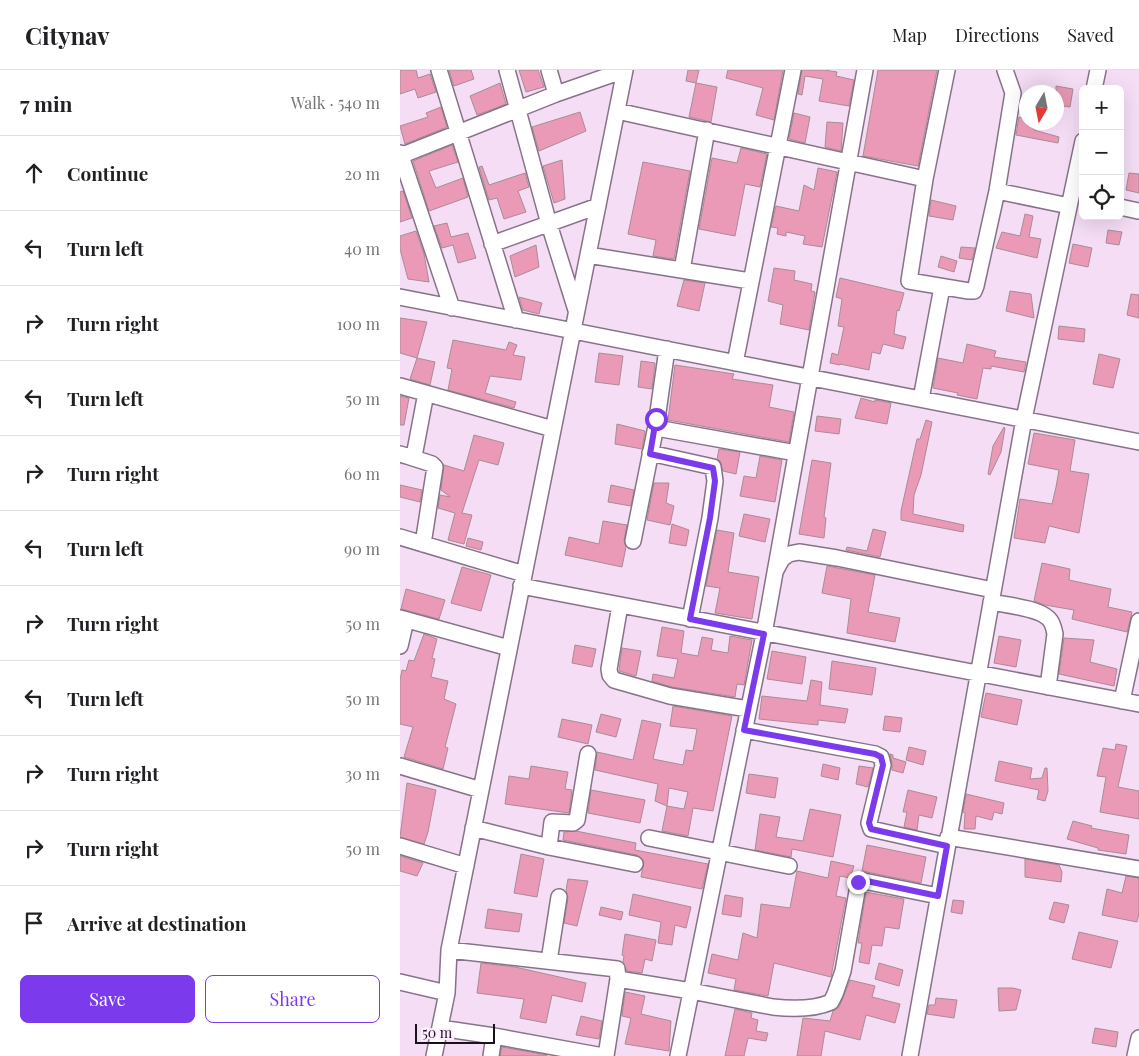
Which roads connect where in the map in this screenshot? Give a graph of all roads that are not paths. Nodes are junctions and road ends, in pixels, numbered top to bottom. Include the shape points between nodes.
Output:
1 (439, 70) edge
2 (507, 70) edge
3 (549, 70) edge
4 (625, 70) edge
5 (793, 70) edge
6 (865, 70) edge
7 (947, 70) edge
8 (1004, 70) edge
9 (1098, 70) edge
10 (591, 76) edge
11 (1095, 85) edge
12 (556, 94) junction
13 (519, 109) junction
14 (617, 111) junction
15 (707, 130) junction
16 (458, 133) junction
17 (779, 146) junction
18 (400, 155) edge
19 (849, 161) junction
20 (1079, 167) edge
21 (925, 179) junction
22 (996, 191) junction
23 (1074, 200) edge
24 (598, 206) junction
25 (1124, 208) edge
26 (1138, 211) edge
27 (549, 224) junction
28 (492, 244) junction
29 (588, 255) junction
30 (682, 270) junction
31 (750, 280) junction
32 (942, 287) junction
33 (400, 297) edge
34 (452, 308) junction
35 (577, 311) junction
36 (516, 320) junction
37 (573, 331) junction
38 (667, 349) junction
39 (735, 363) junction
40 (810, 377) junction
41 (400, 386) edge
42 (426, 393) junction
43 (921, 399) junction
44 (1024, 419) junction
45 (656, 426) junction
46 (553, 429) junction
47 (1139, 442) edge
48 (796, 453) junction
49 (650, 454) junction
50 (405, 456) edge
51 (400, 537) edge
52 (633, 541) dead end
53 (423, 544) junction
54 (774, 574) junction
55 (523, 580) junction
56 (992, 596) junction
57 (620, 605) junction
58 (403, 619) edge
59 (690, 619) junction
60 (1139, 621) edge
61 (764, 634) junction
62 (400, 646) edge
63 (509, 648) junction
64 (978, 673) junction
65 (1048, 687) junction
66 (1122, 701) junction
67 (1139, 704) edge
68 (748, 709) junction
69 (744, 730) junction
70 (588, 754) dead end
71 (400, 766) edge
72 (480, 790) junction
73 (474, 828) junction
74 (649, 838) dead end
75 (948, 842) junction
76 (400, 846) edge
77 (549, 847) junction
78 (719, 852) junction
79 (635, 864) dead end
80 (466, 866) junction
81 (789, 866) dead end
82 (1139, 869) edge
83 (938, 896) junction
84 (559, 897) dead end
85 (449, 950) junction
86 (549, 961) junction
87 (618, 979) junction
88 (400, 982) edge
89 (691, 991) junction
90 (447, 993) junction
91 (440, 1028) junction
92 (494, 1036) junction
93 (1139, 1038) edge
94 (558, 1052) edge
95 (434, 1056) edge
96 (491, 1056) edge
97 (604, 1056) edge
98 (678, 1056) edge
99 (910, 1056) edge
100 (1135, 1056) edge

1 - 16 street
2 - 13 street
3 - 12 street
4 - 10 street
4 - 14 street
5 - 17 street
6 - 19 street
7 - 21 street
8 - 22 street via 1013,94
9 - 11 street
10 - 12 street
12 - 13 street
13 - 16 street
13 - 27 street
14 - 15 street
14 - 24 street
15 - 17 street
15 - 30 street
16 - 18 street
16 - 28 street
17 - 19 street
17 - 31 street
18 - 34 street
19 - 21 street
19 - 40 street
20 - 23 street
21 - 32 street via 909,281
22 - 23 street
22 - 32 street via 974,291
23 - 44 street
24 - 27 street
24 - 29 street
25 - 26 street
27 - 28 street
27 - 35 street
28 - 36 street
29 - 30 street
29 - 35 street
30 - 31 street
31 - 39 street
32 - 43 street
33 - 34 street
34 - 36 street
35 - 37 street
36 - 37 street
37 - 38 street
37 - 46 street
38 - 39 street
38 - 45 street
39 - 40 street
40 - 43 street
40 - 48 street
41 - 42 street
42 - 46 street
42 - 50 street via 415,451
43 - 44 street
44 - 47 street
44 - 56 street
45 - 48 street
45 - 49 street
46 - 55 street
48 - 54 street
49 - 52 street
49 - 59 street via 713,468 715,481 710,518
50 - 53 street via 435,467
51 - 53 street
53 - 55 street
54 - 56 street via 782,559 799,552 837,558
54 - 61 street
55 - 57 street
55 - 63 street
56 - 64 street
56 - 65 street via 1049,618 1055,634
57 - 59 street
57 - 68 street via 609,669 614,680 670,696
58 - 62 street
58 - 63 street
59 - 61 street
60 - 66 street
61 - 64 street
61 - 68 street
63 - 72 street
64 - 65 street
64 - 75 street
65 - 66 street
66 - 67 street
68 - 69 street
69 - 75 street via 881,757 883,765 869,823 871,829
69 - 78 street
70 - 77 street via 577,820 573,823 552,822
71 - 72 street
72 - 73 street
73 - 77 street
73 - 80 street
74 - 78 street
75 - 82 street
75 - 83 street
76 - 80 street
77 - 79 street
78 - 81 street
78 - 89 street
80 - 85 street
83 - 89 street via 859,880 842,972 831,1002 824,1005 773,1007
83 - 99 street
84 - 86 street
85 - 86 street
85 - 90 street
86 - 87 street via 617,969
87 - 89 street
87 - 97 street
88 - 90 street
89 - 98 street
90 - 91 street
91 - 92 street
91 - 95 street
92 - 94 street
92 - 96 street
93 - 100 street
94 - 97 street

